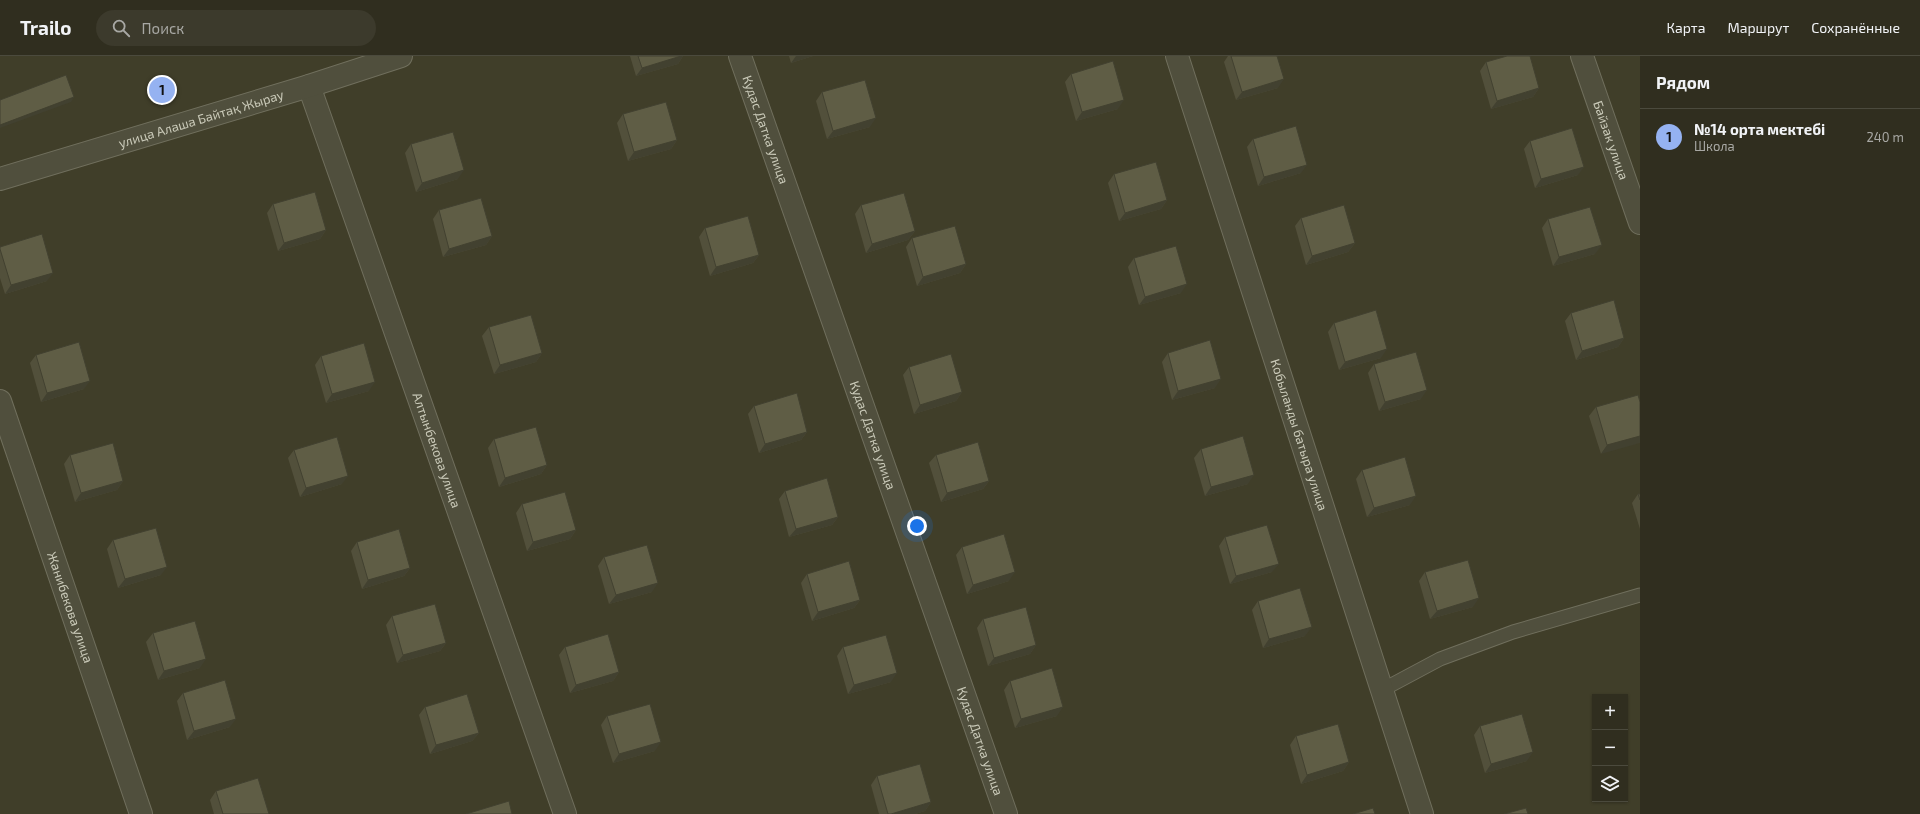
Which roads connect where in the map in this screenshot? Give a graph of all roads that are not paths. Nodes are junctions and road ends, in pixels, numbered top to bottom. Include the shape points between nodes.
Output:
1 (401, 56) edge
2 (740, 56) edge
3 (1177, 56) edge
4 (1582, 56) edge
5 (309, 86) junction
6 (0, 179) edge
7 (1640, 223) edge
8 (0, 401) edge
9 (1640, 594) edge
10 (1382, 690) junction
11 (141, 814) edge
12 (565, 814) edge
13 (1006, 814) edge
14 (1422, 814) edge

1 - 5 street, улица Алаша Байтақ Жырау
2 - 13 street, Кудас Датка улица
3 - 10 street, Кобыланды батыра улица
4 - 7 street, Байзак улица
5 - 6 street, улица Алаша Байтақ Жырау
5 - 12 street, Алтынбекова улица
8 - 11 street, Жанибекова улица
9 - 10 lane via 1513,632 1440,659
10 - 14 street, Кобыланды батыра улица

